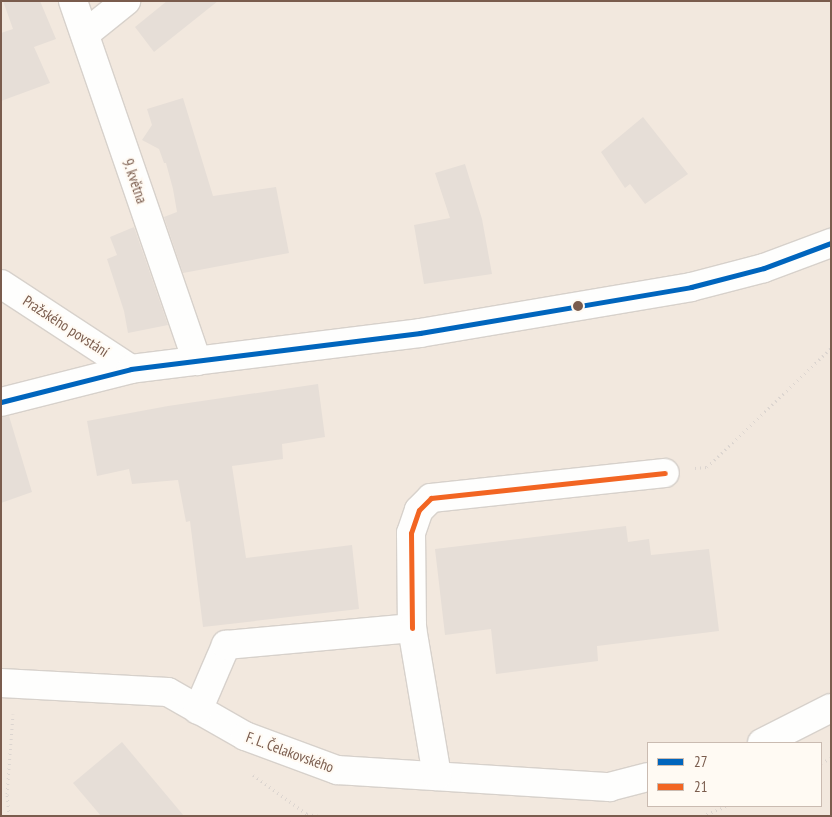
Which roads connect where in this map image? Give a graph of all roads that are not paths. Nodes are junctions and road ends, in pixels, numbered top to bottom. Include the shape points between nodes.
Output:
1 (73, 1) edge
2 (126, 1) edge
3 (85, 34) junction
4 (831, 243) edge
5 (1, 284) edge
6 (197, 361) junction
7 (131, 369) junction
8 (1, 402) edge
9 (665, 473) road end
10 (412, 628) junction
11 (8, 694) edge
12 (831, 708) edge
13 (198, 710) junction
14 (764, 742) edge
15 (437, 776) junction
16 (647, 777) edge

1 - 3 street, 9. května
2 - 3 street
3 - 6 street, 9. května
4 - 6 street via 764,268 690,287 420,333
5 - 7 street, Pražského povstání
6 - 7 street
7 - 8 street
9 - 10 street via 431,498 419,510 411,533
10 - 13 street via 226,645
10 - 15 street
11 - 13 street, F. L. Čelakovského via 168,692
12 - 14 street
13 - 15 street, F. L. Čelakovského via 245,736 337,770
15 - 16 street, F. L. Čelakovského via 609,787

